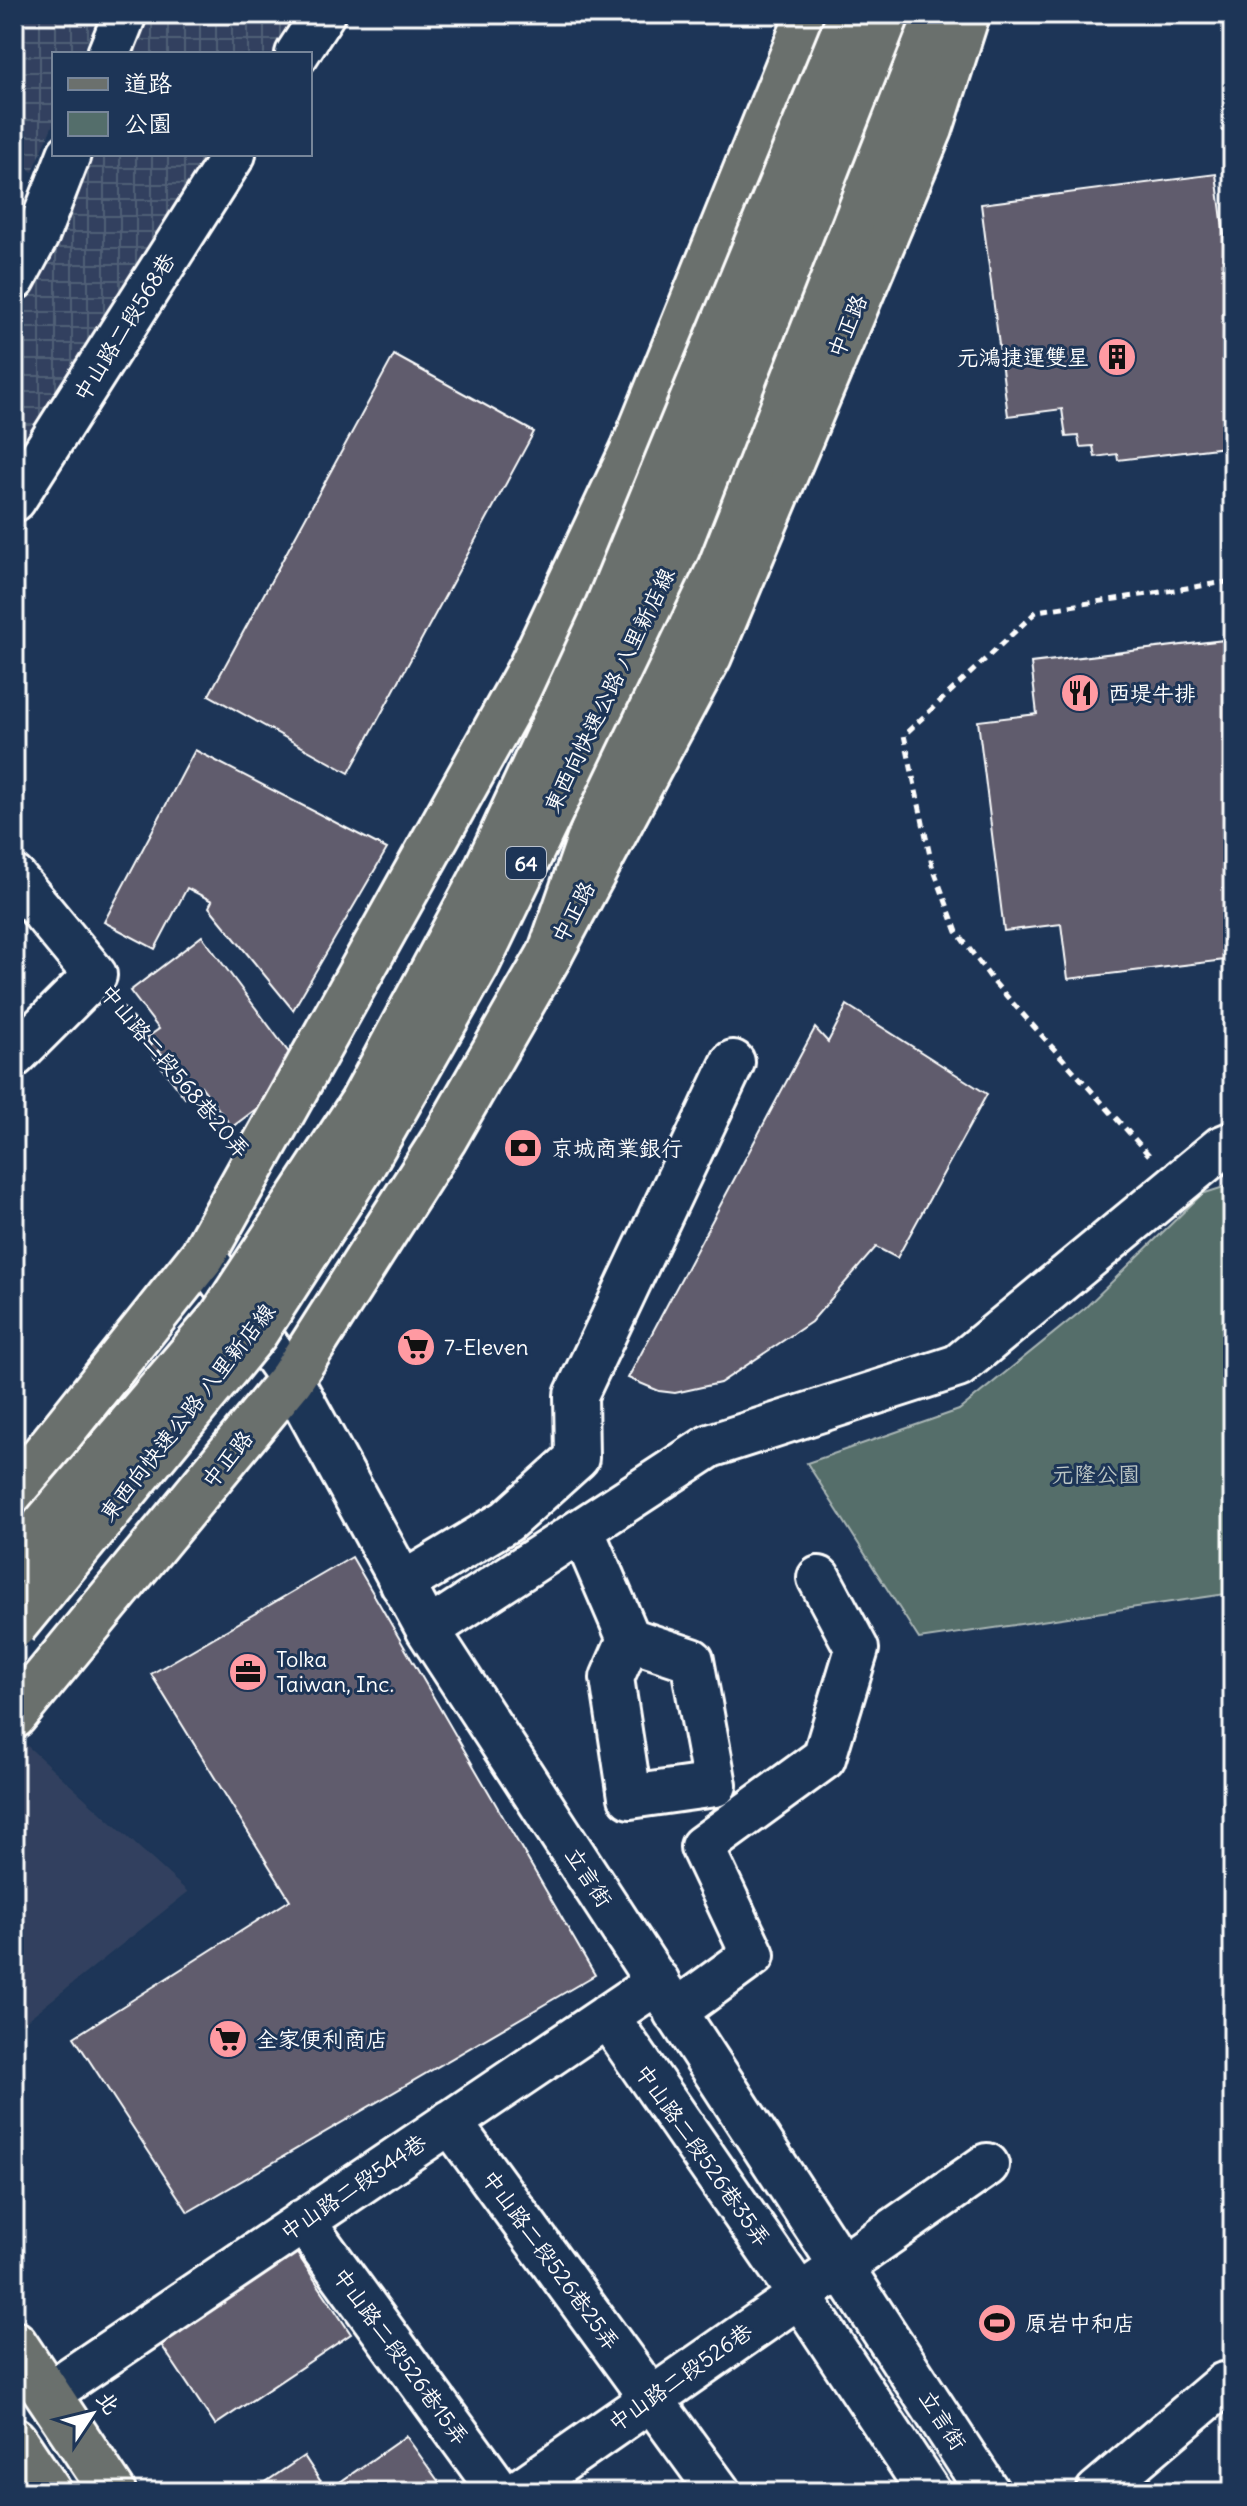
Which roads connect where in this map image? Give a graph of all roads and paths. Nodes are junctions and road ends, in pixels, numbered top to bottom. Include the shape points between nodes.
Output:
1 (125, 14) edge
2 (323, 14) edge
3 (809, 14) edge
4 (851, 14) edge
5 (887, 14) edge
6 (934, 14) edge
7 (967, 14) edge
8 (110, 52) edge
9 (298, 52) edge
10 (68, 156) edge
11 (233, 156) edge
12 (14, 279) edge
13 (14, 500) edge
14 (1233, 581) edge
15 (14, 877) edge
16 (550, 954) junction
17 (95, 975) junction
18 (14, 1056) edge
19 (733, 1062) dead end
20 (1233, 1143) edge
21 (255, 1168) junction
22 (1178, 1184) junction
23 (203, 1255) junction
24 (291, 1379) junction
25 (14, 1492) edge
26 (583, 1532) junction
27 (14, 1561) edge
28 (819, 1578) dead end
29 (402, 1584) junction
30 (14, 1626) edge
31 (428, 1630) junction
32 (629, 1639) dead end
33 (14, 1716) edge
34 (666, 1997) junction
35 (607, 2016) junction
36 (450, 2122) junction
37 (987, 2165) dead end
38 (303, 2221) junction
39 (842, 2263) junction
40 (798, 2293) junction
41 (14, 2343) edge
42 (1224, 2384) dead end
43 (48, 2394) junction
44 (651, 2397) junction
45 (14, 2440) edge
46 (49, 2492) edge
47 (113, 2492) edge
48 (500, 2492) edge
49 (518, 2492) edge
50 (719, 2492) edge
51 (929, 2492) edge
52 (988, 2492) edge
53 (1097, 2492) edge

1 - 8 street
2 - 9 street
3 - 21 main road via 633,450 531,667
4 - 27 main road, 東西向快速公路 八里新店線 / 64, bridge via 603,618 481,881 362,1103 221,1318
5 - 30 main road, 東西向快速公路 八里新店線 / 64, bridge via 677,549 477,964 364,1163 255,1333
6 - 16 main road via 698,593 605,796
7 - 16 main road, 中正路 via 930,129 709,656
10 - 12 street
11 - 13 street, 中山路二段568巷
14 - 22 path via 1037,611 904,735 932,865 957,932 993,981
15 - 17 street, 中山路二段568巷20弄
16 - 24 main road, 中正路 via 444,1139
17 - 18 street, 中山路二段568巷20弄
17 - 21 path, 中山路二段568巷20弄
19 - 29 street via 576,1395 577,1458 507,1521
20 - 22 street
21 - 23 main road
22 - 26 street via 958,1366 710,1446
23 - 24 street, 立言街
23 - 25 main road
24 - 29 street, 立言街
24 - 33 main road, 中正路
26 - 31 street
26 - 32 street
28 - 34 street, 中山路二段544巷 via 857,1649 824,1758 702,1847 753,1955
29 - 31 street, 立言街
31 - 34 street, 立言街
34 - 35 street, 中山路二段544巷
34 - 39 street, 立言街
35 - 36 street, 中山路二段544巷
35 - 40 street, 中山路二段526巷35弄
36 - 38 street, 中山路二段544巷
36 - 44 street, 中山路二段526巷25弄
37 - 39 street, 中山路二段526巷
38 - 43 street, 中山路二段544巷
38 - 48 street, 中山路二段526巷15弄
39 - 40 street, 中山路二段526巷
39 - 52 street, 立言街
40 - 44 street, 中山路二段526巷
40 - 51 street, 中山路二段526巷35弄
41 - 43 main road
42 - 53 street
43 - 47 main road
44 - 49 street, 中山路二段526巷
44 - 50 street, 中山路二段526巷25弄
45 - 46 main road

